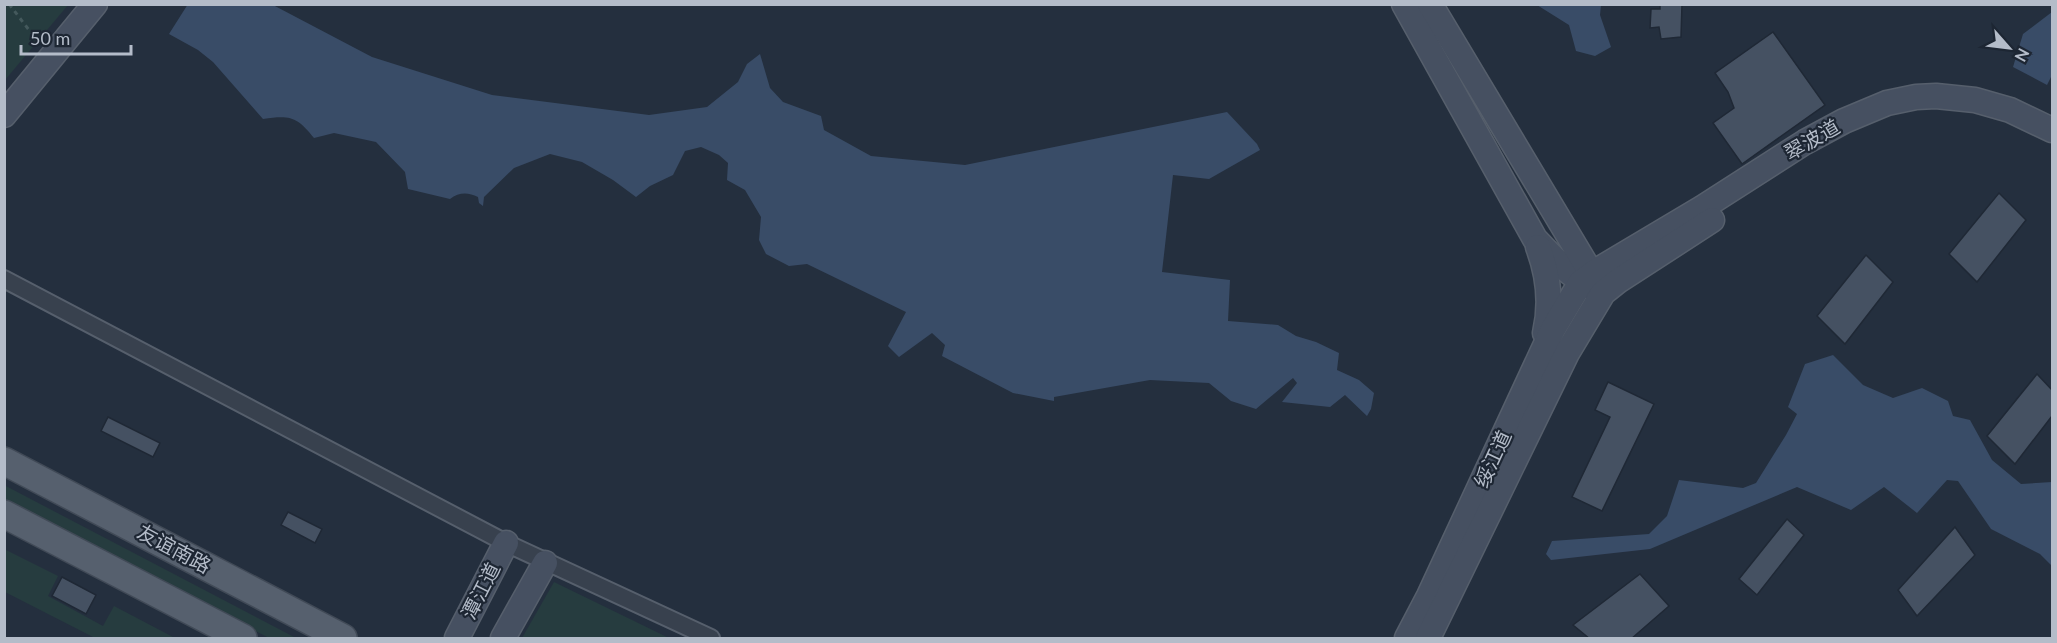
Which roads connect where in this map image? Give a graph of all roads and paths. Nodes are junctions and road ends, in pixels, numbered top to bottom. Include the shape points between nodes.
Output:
1 (9, 4) edge
2 (80, 4) edge
3 (95, 4) edge
4 (1404, 4) edge
5 (1430, 4) edge
6 (43, 48) junction
7 (4, 94) edge
8 (4, 115) edge
9 (2052, 130) edge
10 (2052, 144) edge
11 (1535, 239) junction
12 (4, 279) edge
13 (1592, 283) junction
14 (1540, 358) junction
15 (4, 460) edge
16 (4, 514) edge
17 (506, 543) junction
18 (545, 563) junction
19 (243, 639) edge
20 (343, 639) edge
21 (457, 639) edge
22 (503, 639) edge
23 (711, 639) edge
24 (1407, 639) edge
25 (1428, 639) edge

1 - 6 path
2 - 6 main road
3 - 8 main road
4 - 11 main road
5 - 13 main road via 1561,222
6 - 7 main road
9 - 13 main road, 翠波道 via 2010,110 1975,100 1936,96 1887,103 1805,142
10 - 13 main road, 翠波道 via 2003,121 1969,112 1936,110 1887,117 1832,142 1618,281
11 - 13 main road via 1556,262
11 - 14 main road via 1544,261 1550,298
12 - 17 street
13 - 14 main road, 绥江道 via 1553,329
13 - 25 main road, 绥江道 via 1567,353
14 - 24 main road, 绥江道
15 - 20 main road, 友谊南路
16 - 19 main road
17 - 18 street
17 - 21 main road, 潭江道
18 - 22 main road, 潭江道
18 - 23 street

